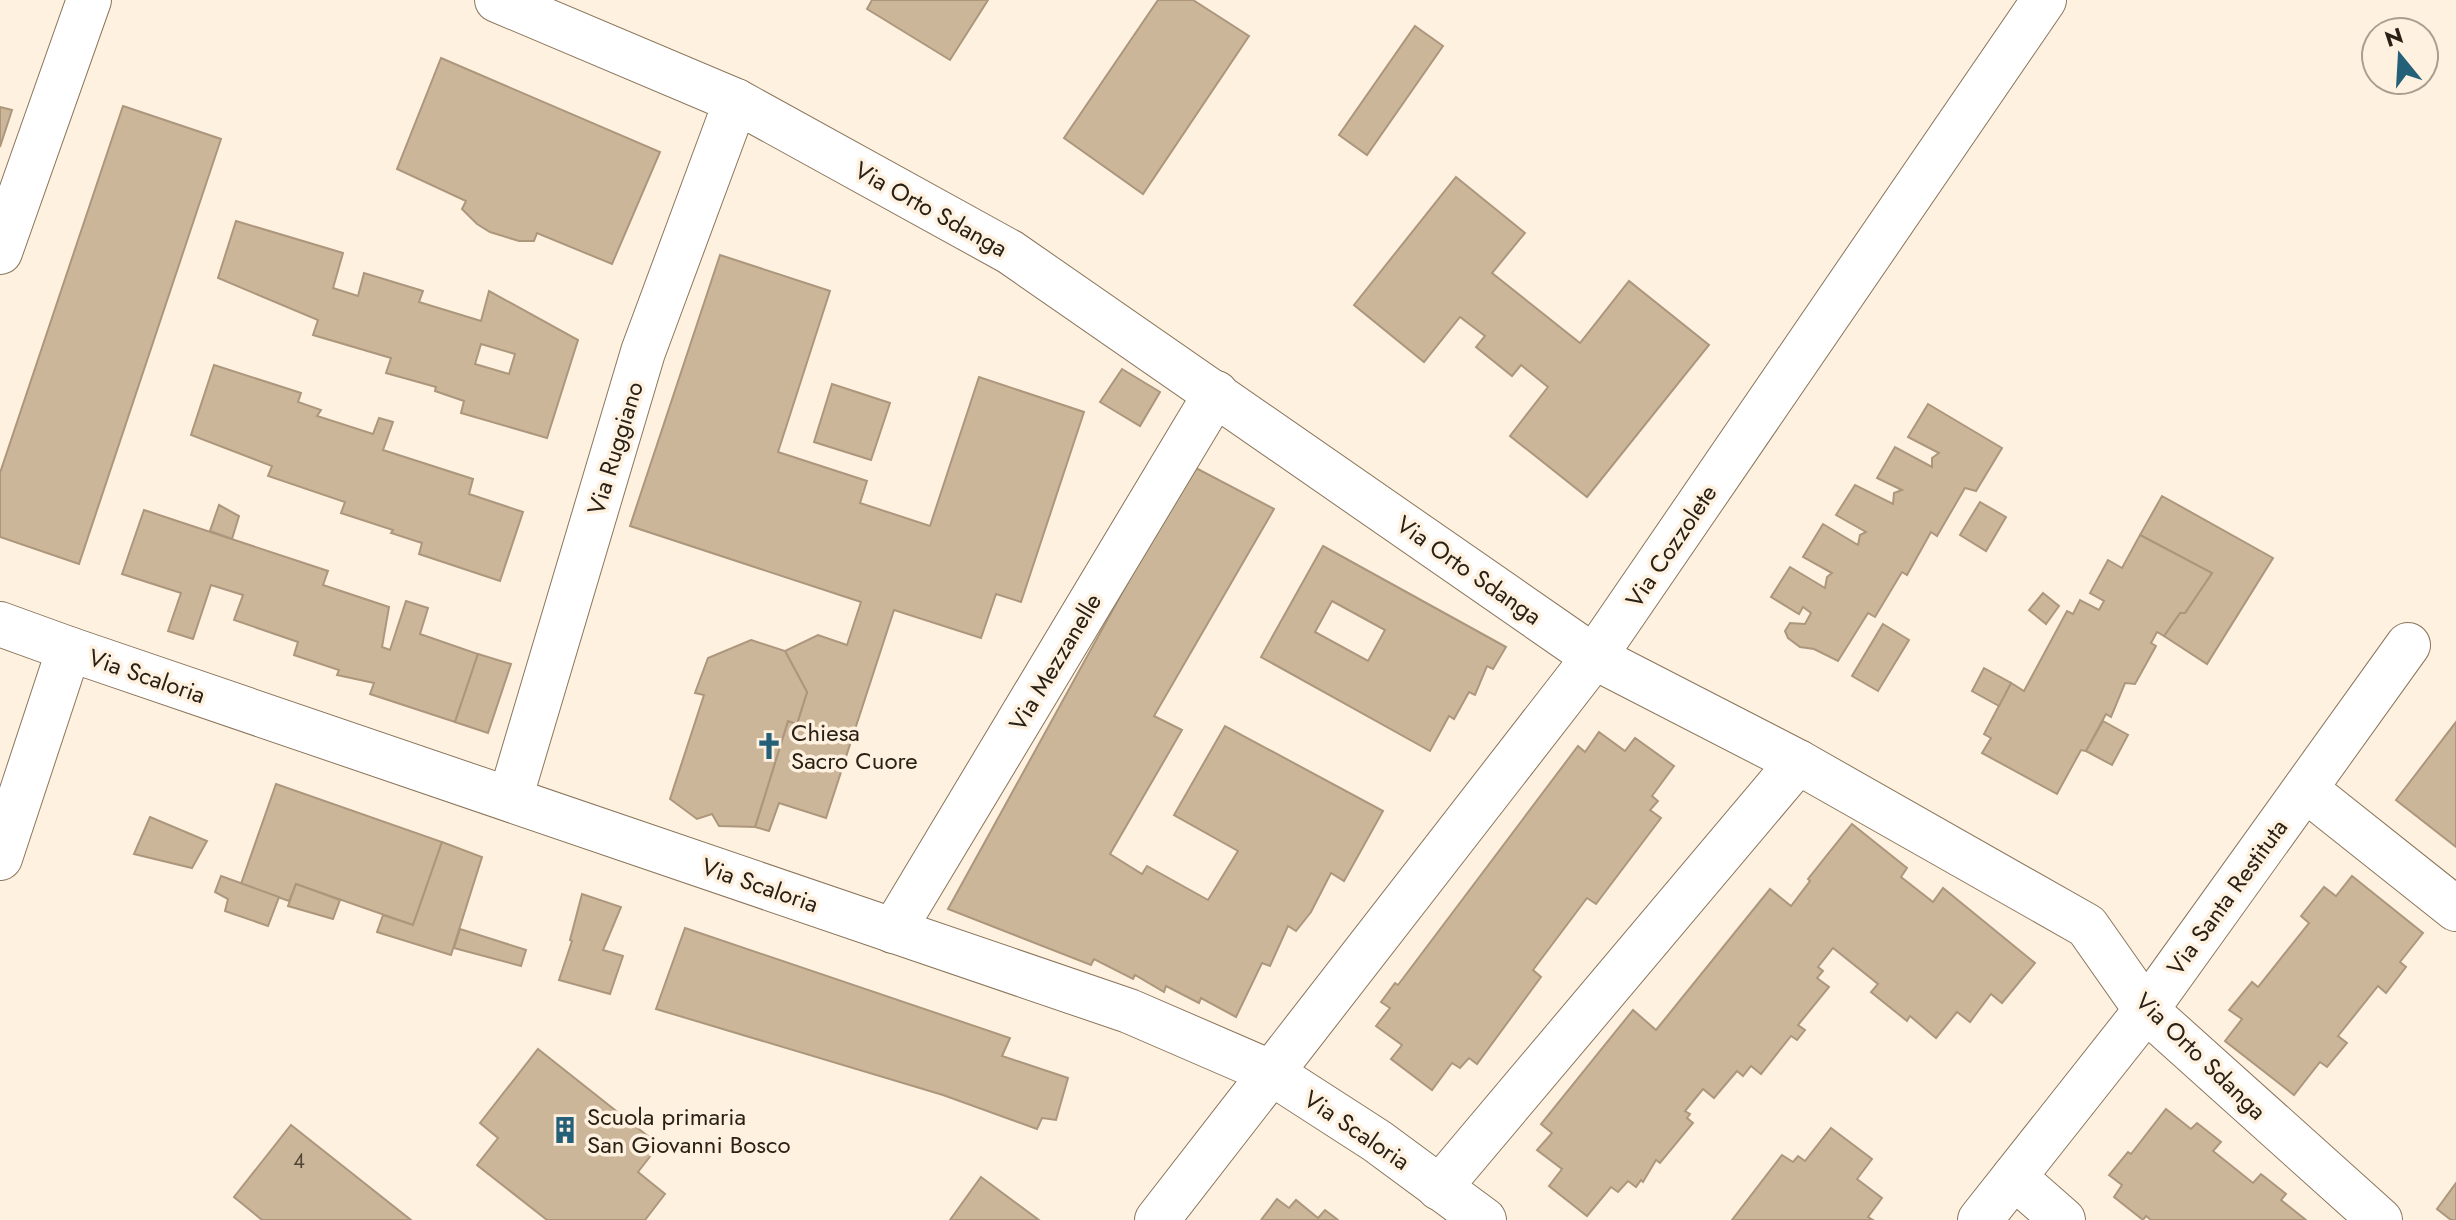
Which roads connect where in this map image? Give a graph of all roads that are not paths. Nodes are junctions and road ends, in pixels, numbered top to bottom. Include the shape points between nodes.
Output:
1 (89, 0) edge
2 (497, 0) edge
3 (2044, 0) edge
4 (736, 101) junction
5 (0, 252) edge
6 (1216, 393) junction
7 (0, 624) edge
8 (2408, 645) dead end
9 (69, 649) junction
10 (1594, 657) junction
11 (1798, 762) junction
12 (2305, 789) junction
13 (510, 799) junction
14 (0, 858) edge
15 (2456, 909) edge
16 (893, 931) junction
17 (2146, 1010) junction
18 (1270, 1072) junction
19 (2014, 1177) junction
20 (1439, 1188) junction
21 (1157, 1220) edge
22 (1484, 1220) edge
23 (1980, 1220) edge
24 (2063, 1220) edge
25 (2380, 1220) edge

1 - 5 street
2 - 4 street, Via Orto Sdanga
3 - 10 street, Via Cozzolete
4 - 6 street, Via Orto Sdanga via 1010,252
4 - 13 street, Via Ruggiano via 643,352
6 - 10 street, Via Orto Sdanga
6 - 16 street, Via Mezzanelle
7 - 9 street, Via Scaloria
8 - 12 street, Via Santa Restituta
9 - 13 street, Via Scaloria
9 - 14 street
10 - 11 street, Via Orto Sdanga
10 - 18 street, Via Cozzolete
11 - 17 street, Via Orto Sdanga via 2087,926
11 - 20 street
12 - 15 street
12 - 17 street, Via Santa Restituta
13 - 16 street, Via Scaloria
16 - 18 street, Via Scaloria via 1129,1011
17 - 19 street, Via Santa Restituta
17 - 25 street, Via Orto Sdanga
18 - 20 street, Via Scaloria
18 - 21 street, Via Cozzolete
19 - 23 street, Via Santa Restituta
19 - 24 street
20 - 22 street, Via Scaloria

